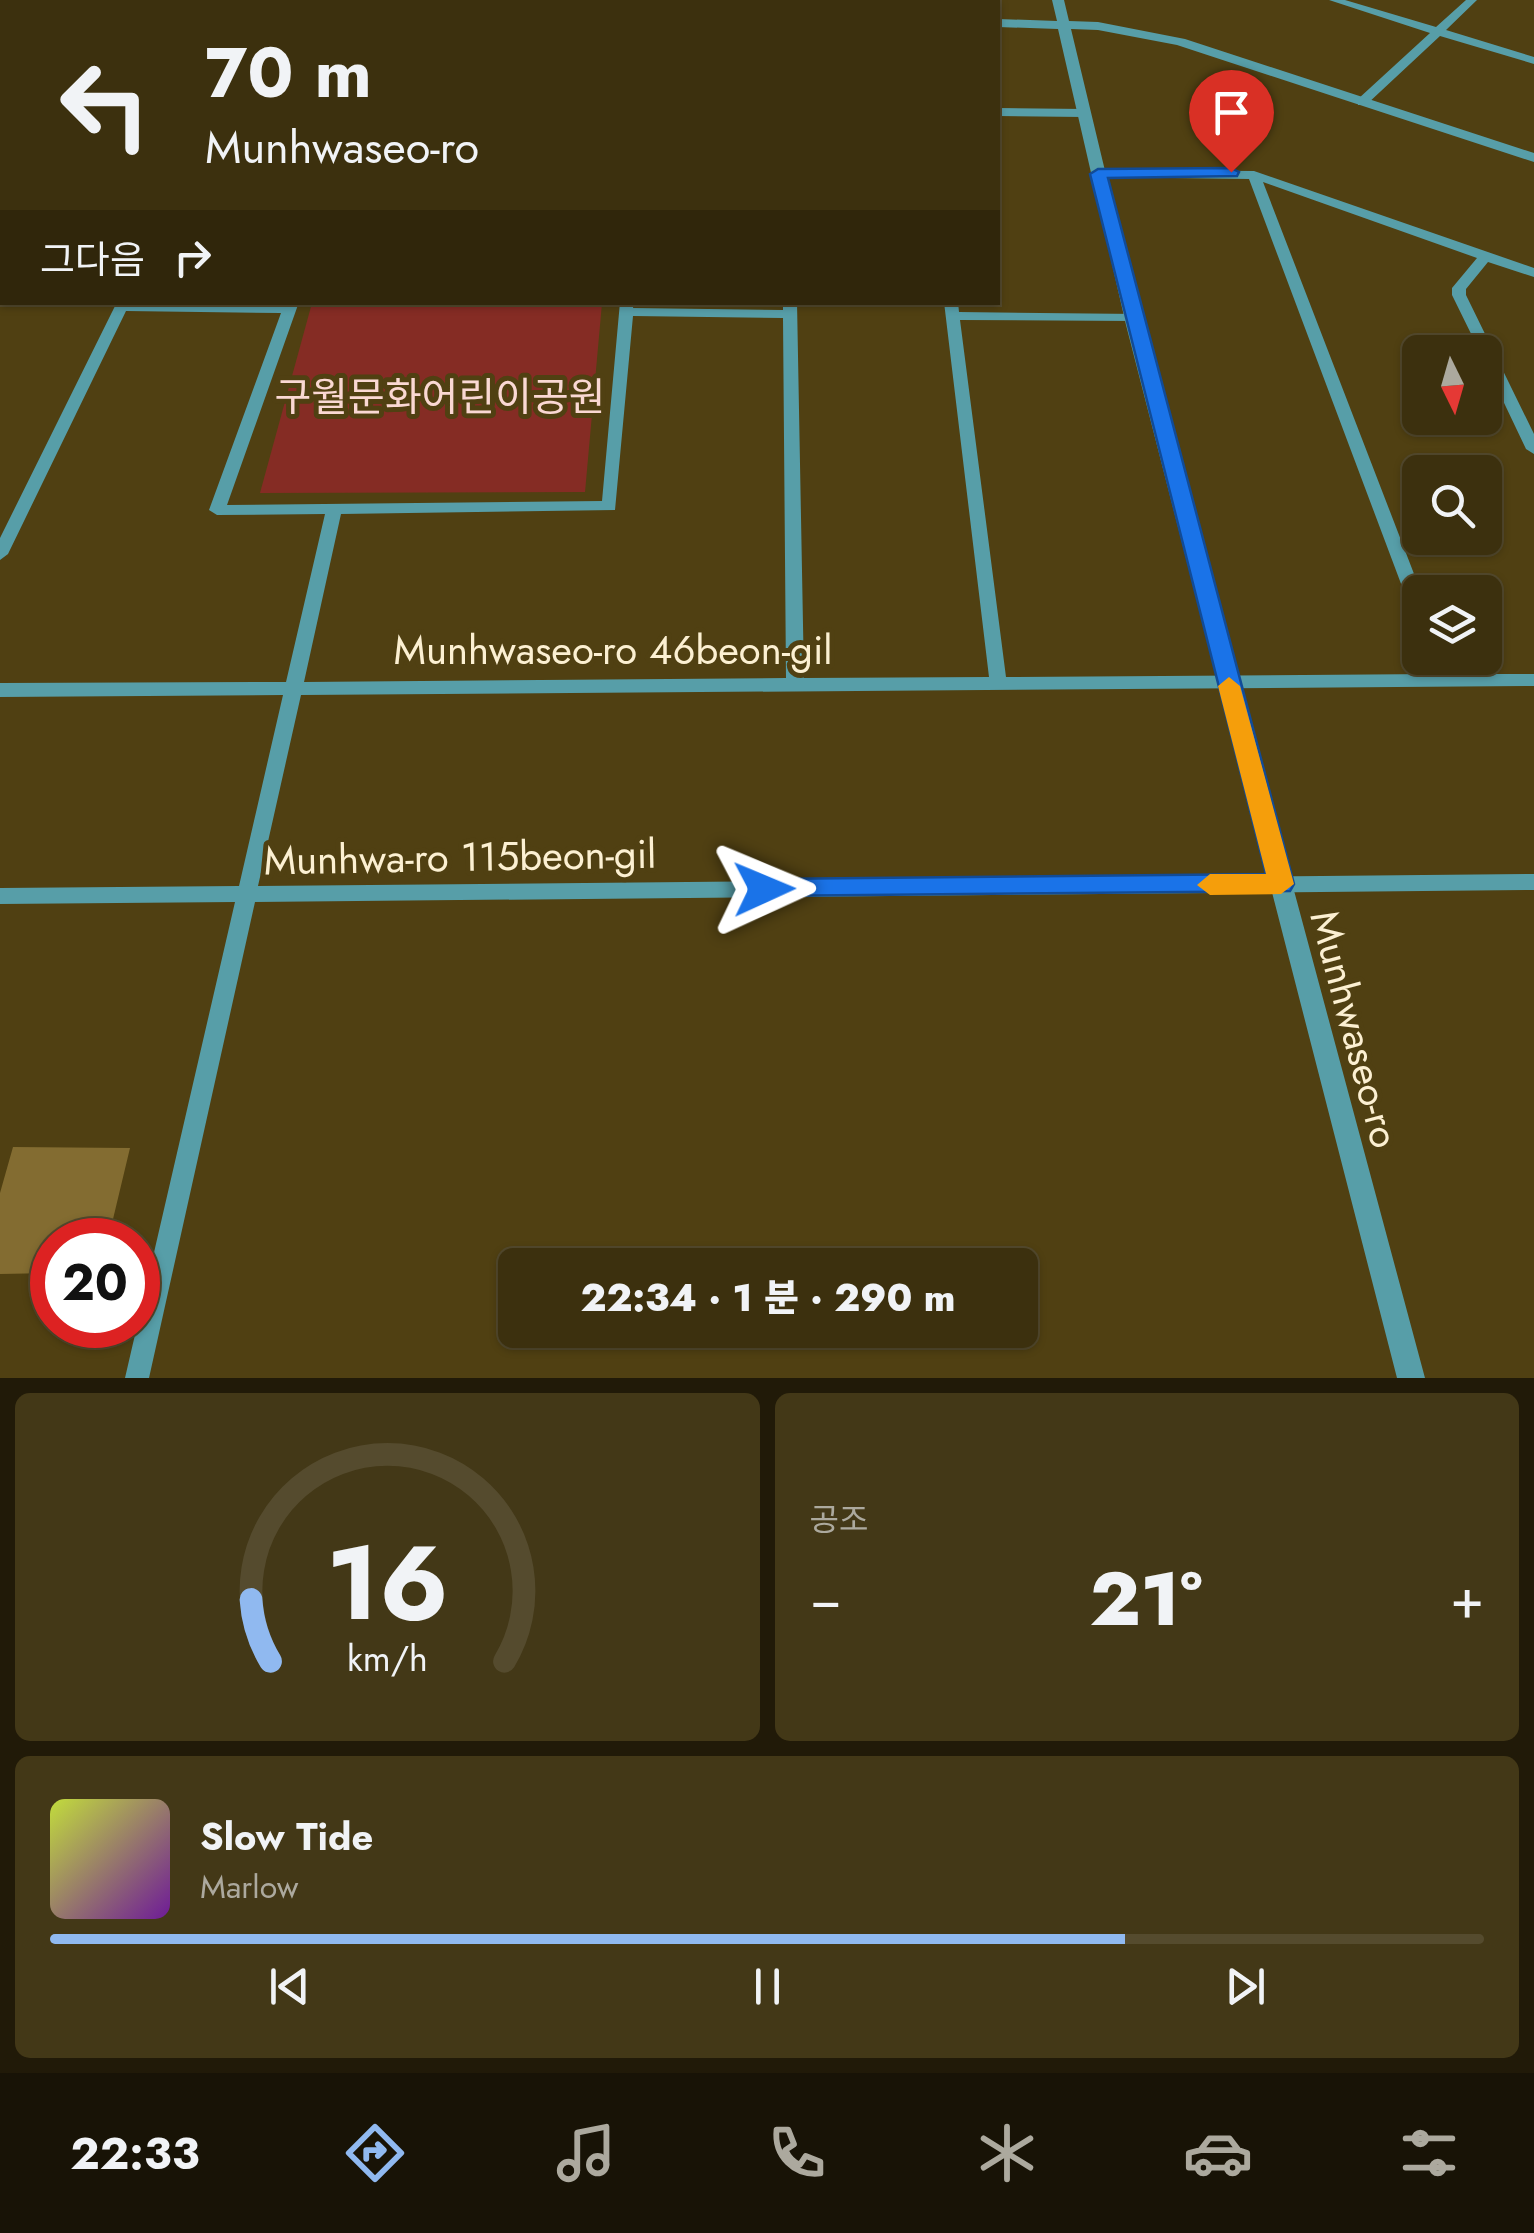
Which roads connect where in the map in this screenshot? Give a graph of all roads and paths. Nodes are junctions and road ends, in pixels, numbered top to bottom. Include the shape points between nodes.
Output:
1 (1058, 0) edge
2 (1334, 0) edge
3 (1472, 0) edge
4 (1000, 23) edge
5 (1064, 24) junction
6 (1438, 32) junction
7 (1534, 60) edge
8 (1362, 102) junction
9 (1000, 112) edge
10 (1084, 113) junction
11 (1534, 158) edge
12 (1098, 174) junction
13 (1254, 175) junction
14 (1486, 256) junction
15 (1534, 274) edge
16 (123, 305) edge
17 (290, 306) edge
18 (626, 307) edge
19 (790, 308) edge
20 (952, 309) edge
21 (1133, 317) junction
22 (1534, 449) edge
23 (334, 509) junction
24 (0, 554) edge
25 (1406, 575) edge
26 (1443, 675) edge
27 (1445, 680) junction
28 (1534, 680) edge
29 (1228, 681) junction
30 (998, 682) junction
31 (795, 684) junction
32 (293, 688) junction
33 (0, 690) edge
34 (1534, 882) edge
35 (1281, 884) junction
36 (247, 894) junction
37 (0, 896) edge
38 (138, 1378) edge
39 (1411, 1378) edge

1 - 5 street, Munhwaseo-ro
2 - 6 lane
3 - 6 lane
4 - 5 street
5 - 8 street via 1180,42
5 - 10 street, Munhwaseo-ro
6 - 7 lane
6 - 8 lane
8 - 11 street
9 - 10 lane
10 - 12 street, Munhwaseo-ro
12 - 13 lane
12 - 21 street, Munhwaseo-ro
13 - 14 lane
13 - 25 lane
14 - 15 lane
14 - 22 lane via 1460,294
16 - 17 lane
16 - 24 lane
17 - 23 lane via 218,510
18 - 19 lane
18 - 23 lane via 608,506
19 - 31 lane
20 - 21 lane
20 - 30 lane
21 - 29 street, Munhwaseo-ro
23 - 32 lane
26 - 27 lane
27 - 28 lane, Munhwaseo-ro 46beon-gil
27 - 29 lane, Munhwaseo-ro 46beon-gil
29 - 30 lane, Munhwaseo-ro 46beon-gil
29 - 35 street, Munhwaseo-ro
30 - 31 lane, Munhwaseo-ro 46beon-gil
31 - 32 lane, Munhwaseo-ro 46beon-gil
32 - 33 lane, Munhwaseo-ro 46beon-gil
32 - 36 lane
34 - 35 lane, Munhwa-ro 115beon-gil
35 - 36 lane, Munhwa-ro 115beon-gil
35 - 39 street, Munhwaseo-ro
36 - 37 lane, Munhwa-ro 115beon-gil
36 - 38 lane

